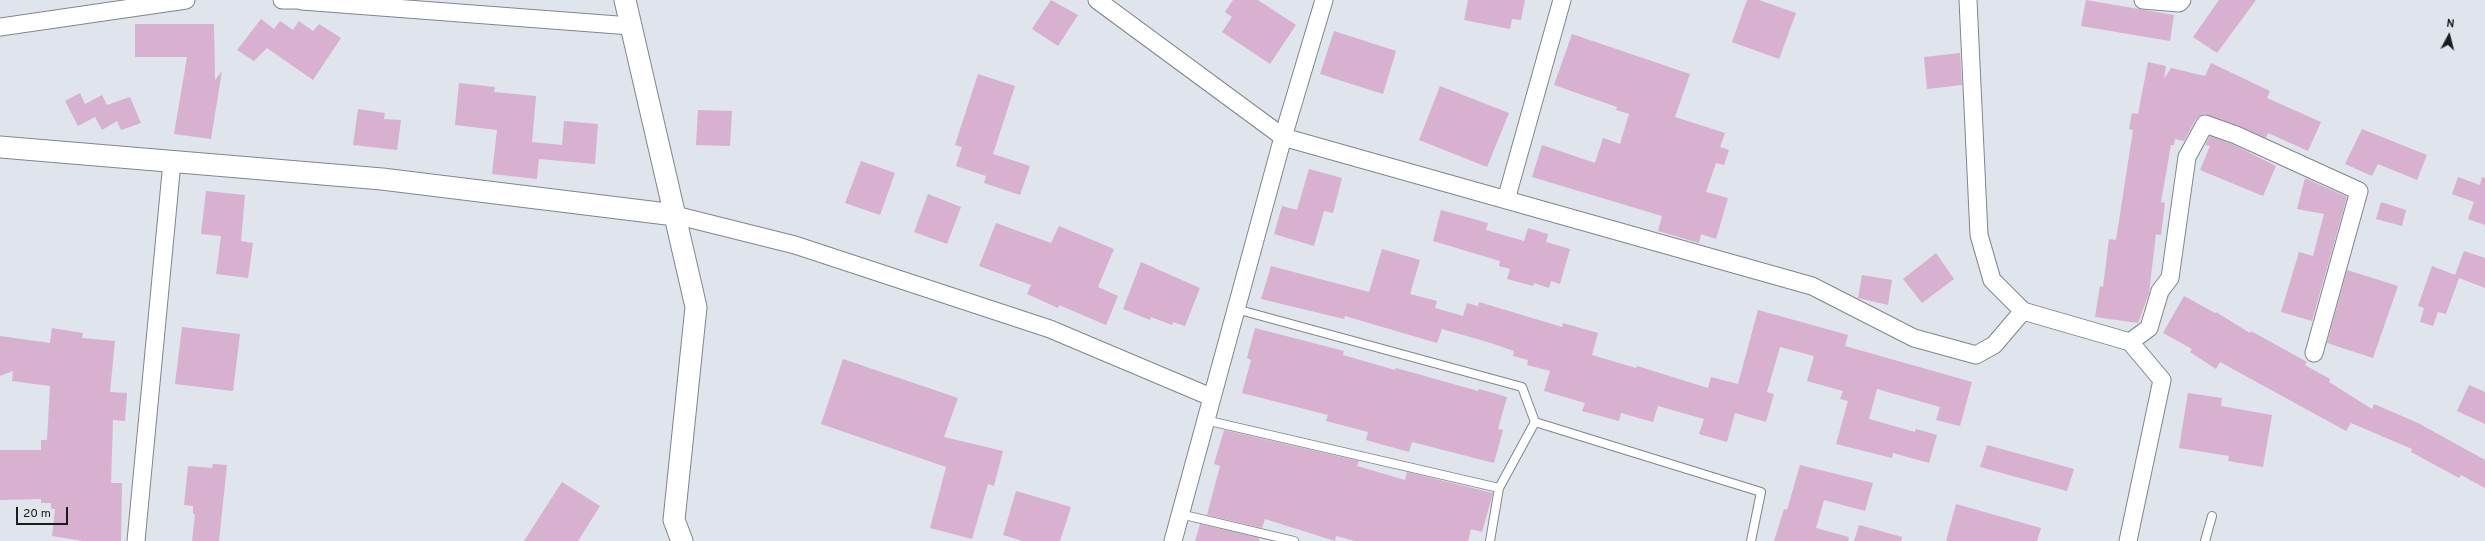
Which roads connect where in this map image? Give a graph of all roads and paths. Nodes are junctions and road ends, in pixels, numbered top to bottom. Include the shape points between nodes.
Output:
1 (186, 0) edge
2 (282, 0) edge
3 (302, 0) edge
4 (625, 0) edge
5 (1097, 0) edge
6 (1324, 0) edge
7 (1562, 0) edge
8 (1968, 0) edge
9 (2143, 0) edge
10 (2182, 0) edge
11 (631, 26) junction
12 (0, 27) edge
13 (1284, 137) junction
14 (0, 147) edge
15 (172, 162) junction
16 (1506, 200) junction
17 (675, 215) junction
18 (1236, 309) junction
19 (2023, 311) junction
20 (2130, 342) junction
21 (2314, 352) dead end
22 (1211, 397) junction
23 (1205, 420) junction
24 (1535, 422) junction
25 (1499, 488) junction
26 (1180, 514) junction
27 (2212, 516) dead end
28 (136, 541) edge
29 (682, 541) edge
30 (1173, 541) edge
31 (1294, 541) edge
32 (1490, 541) edge
33 (1751, 541) edge
34 (2128, 541) edge
35 (2205, 541) edge

1 - 12 street
2 - 3 street
3 - 11 street
4 - 11 street
5 - 13 street
6 - 13 street
7 - 16 street
8 - 19 street via 1979,235 1992,280
9 - 10 street via 2179,3
11 - 17 street
13 - 16 street
13 - 18 street
14 - 15 street
15 - 17 street via 382,179
15 - 28 street
16 - 19 street via 1812,286 1914,338 1976,355 1994,345
17 - 22 street via 795,245 1050,329
17 - 29 street via 696,307 674,520
18 - 22 street
18 - 24 lane via 1522,387
19 - 20 street
20 - 21 street via 2149,328 2160,291 2170,278 2187,157 2205,124 2359,191
20 - 34 street via 2162,380
22 - 23 street
23 - 25 lane
23 - 26 street
24 - 25 lane
24 - 33 lane via 1762,492
25 - 32 lane
26 - 30 street
26 - 31 lane
27 - 35 lane

